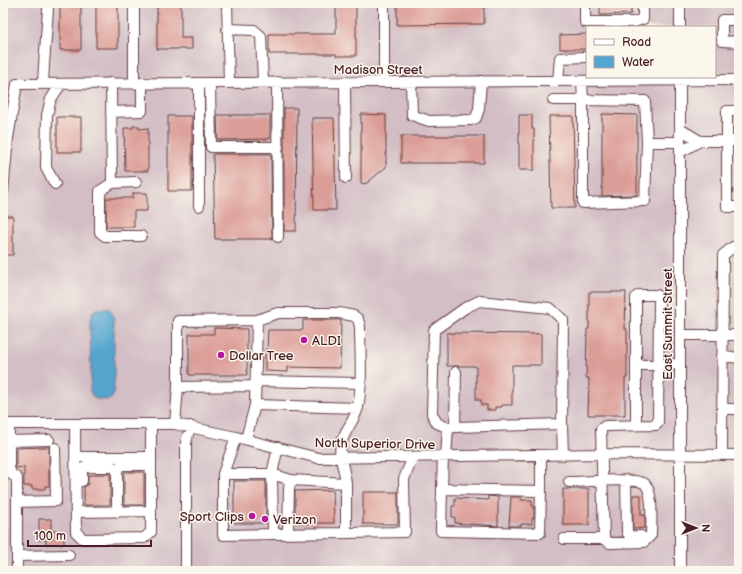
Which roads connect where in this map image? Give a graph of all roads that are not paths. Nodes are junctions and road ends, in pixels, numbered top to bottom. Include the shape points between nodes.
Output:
1 (134, 3) edge
2 (227, 3) edge
3 (384, 3) edge
4 (585, 3) edge
5 (643, 3) edge
6 (680, 3) edge
7 (48, 9) dead end
8 (739, 20) edge
9 (680, 26) edge
10 (227, 30) junction
11 (739, 42) edge
12 (586, 57) edge
13 (598, 79) edge
14 (637, 79) edge
15 (680, 79) edge
16 (739, 80) edge
17 (481, 81) junction
18 (558, 81) junction
19 (582, 81) junction
20 (210, 82) junction
21 (229, 82) junction
22 (263, 82) junction
23 (277, 82) junction
24 (345, 82) junction
25 (384, 82) junction
26 (411, 82) junction
27 (111, 83) junction
28 (138, 83) junction
29 (199, 83) junction
30 (43, 84) junction
31 (61, 84) junction
32 (553, 100) dead end
33 (582, 100) junction
34 (739, 111) edge
35 (111, 112) junction
36 (680, 129) junction
37 (700, 141) junction
38 (727, 141) junction
39 (739, 141) edge
40 (647, 142) junction
41 (680, 142) junction
42 (278, 147) junction
43 (680, 152) junction
44 (346, 178) dead end
45 (136, 182) dead end
46 (112, 183) junction
47 (55, 184) dead end
48 (3, 192) edge
49 (198, 206) dead end
50 (739, 207) edge
51 (141, 236) dead end
52 (278, 237) dead end
53 (739, 248) edge
54 (257, 320) junction
55 (680, 335) junction
56 (722, 335) junction
57 (739, 336) edge
58 (722, 356) junction
59 (739, 358) edge
60 (658, 364) junction
61 (680, 364) junction
62 (636, 365) junction
63 (456, 372) dead end
64 (360, 383) junction
65 (256, 384) junction
66 (178, 387) junction
67 (255, 406) junction
68 (358, 408) junction
69 (722, 409) junction
70 (739, 409) edge
71 (6, 424) edge
72 (75, 424) junction
73 (151, 424) junction
74 (175, 424) junction
75 (562, 424) junction
76 (636, 424) junction
77 (190, 426) junction
78 (451, 427) junction
79 (236, 437) junction
80 (246, 439) junction
81 (7, 446) edge
82 (278, 447) junction
83 (563, 454) junction
84 (601, 454) junction
85 (541, 455) junction
86 (679, 455) junction
87 (722, 455) junction
88 (739, 455) edge
89 (75, 457) junction
90 (413, 457) junction
91 (444, 457) junction
92 (340, 458) junction
93 (151, 461) junction
94 (113, 462) junction
95 (223, 474) junction
96 (272, 474) junction
97 (291, 480) junction
98 (603, 481) junction
99 (623, 481) junction
100 (569, 482) dead end
101 (346, 483) junction
102 (442, 490) junction
103 (541, 491) junction
104 (17, 502) junction
105 (651, 503) junction
106 (79, 512) junction
107 (115, 512) junction
108 (151, 512) junction
109 (346, 533) junction
110 (273, 534) junction
111 (288, 534) junction
112 (564, 539) dead end
113 (604, 539) junction
114 (620, 542) junction
115 (69, 555) dead end
116 (17, 556) junction
117 (17, 571) edge
118 (186, 571) edge
119 (680, 571) edge

1 - 28 street
2 - 10 street
3 - 25 street
4 - 5 street via 585,22 634,22 643,18
6 - 9 street
7 - 30 street
8 - 11 street via 722,20 722,42
10 - 21 street
10 - 22 street via 254,30 261,36
12 - 18 street via 560,58
13 - 14 street, Madison Street
13 - 19 street, Madison Street
14 - 15 street, Madison Street
15 - 16 street, Madison Street
15 - 36 street, East Summit Street
17 - 18 street, Madison Street
17 - 26 street, Madison Street
17 - 26 street via 480,104 476,118 429,121 412,116
18 - 19 street, Madison Street
19 - 33 street
20 - 21 street, Madison Street
20 - 29 street, Madison Street
20 - 42 street via 210,147
21 - 22 street, Madison Street
22 - 23 street, Madison Street
23 - 24 street, Madison Street
23 - 42 street
24 - 25 street, Madison Street
24 - 44 street
25 - 26 street, Madison Street
27 - 28 street, Madison Street
27 - 31 street, Madison Street
27 - 35 street
28 - 29 street, Madison Street
28 - 35 street via 142,111
29 - 49 street
30 - 31 street, Madison Street
30 - 48 street, Madison Street via 17,84
31 - 47 street via 51,99 47,115 46,168
32 - 33 street
33 - 40 street via 644,101
33 - 40 street via 583,203 645,201
34 - 38 street via 727,111
35 - 46 street
36 - 37 street
36 - 41 street, East Summit Street
37 - 38 street
37 - 43 street
38 - 39 street
38 - 50 street via 727,207
40 - 41 street
41 - 43 street, East Summit Street
42 - 52 street
43 - 55 street, East Summit Street
45 - 46 street
46 - 51 street via 100,191 100,232 105,236
53 - 56 street via 733,247 723,255
54 - 64 street via 278,313 340,313 354,316 358,319 360,327
54 - 65 street
54 - 66 street via 178,321
55 - 56 street
55 - 61 street, East Summit Street
56 - 57 street
56 - 58 street
58 - 59 street
58 - 69 street
60 - 61 street
60 - 62 street
60 - 62 street via 659,299 657,295 639,295 636,297
60 - 76 street via 658,423
61 - 86 street, East Summit Street
62 - 76 street
63 - 78 street
64 - 65 street
64 - 68 street
65 - 66 street
65 - 67 street
66 - 74 street
67 - 68 street
67 - 80 street
68 - 92 street via 341,443
69 - 70 street
69 - 87 street
71 - 72 street, North Superior Drive
71 - 81 street
72 - 73 street, North Superior Drive
72 - 89 street
73 - 74 street, North Superior Drive
73 - 93 street
74 - 77 street, North Superior Drive
75 - 78 street
75 - 78 street via 563,320 550,308 479,301 434,330 432,414 437,423
75 - 83 street
76 - 84 street via 605,426 601,429
77 - 79 street, North Superior Drive
77 - 118 street via 186,443
78 - 91 street
79 - 80 street, North Superior Drive
79 - 95 street
80 - 82 street, North Superior Drive
81 - 104 street via 8,467 11,474 17,478
81 - 104 street via 52,444 56,501
82 - 92 street, North Superior Drive via 318,458
82 - 96 street
83 - 84 street, North Superior Drive
83 - 85 street, North Superior Drive
84 - 86 street, North Superior Drive
84 - 98 street
85 - 91 street, North Superior Drive
85 - 103 street
86 - 87 street, North Superior Drive
86 - 119 street, East Summit Street
87 - 88 street, North Superior Drive
89 - 94 street
89 - 106 street
90 - 91 street, North Superior Drive
90 - 92 street, North Superior Drive
90 - 109 street via 404,479 405,532
91 - 102 street
92 - 101 street
93 - 94 street
93 - 107 street via 118,466
93 - 108 street
94 - 106 street via 82,469
94 - 107 street
95 - 96 street
95 - 110 street via 223,535
96 - 97 street
96 - 110 street
97 - 101 street
97 - 111 street via 288,488
98 - 99 street
98 - 100 street
98 - 113 street
99 - 105 street via 639,481 646,485
99 - 105 street via 628,535 644,535 646,508
99 - 114 street
101 - 109 street
102 - 103 street
102 - 103 street via 441,532 540,533
104 - 116 street
105 - 114 street via 650,535 644,542
106 - 107 street
106 - 108 street via 76,532 83,539 144,538 151,532
107 - 108 street
109 - 111 street
110 - 111 street
112 - 113 street
113 - 114 street via 610,543
115 - 116 street
116 - 117 street

